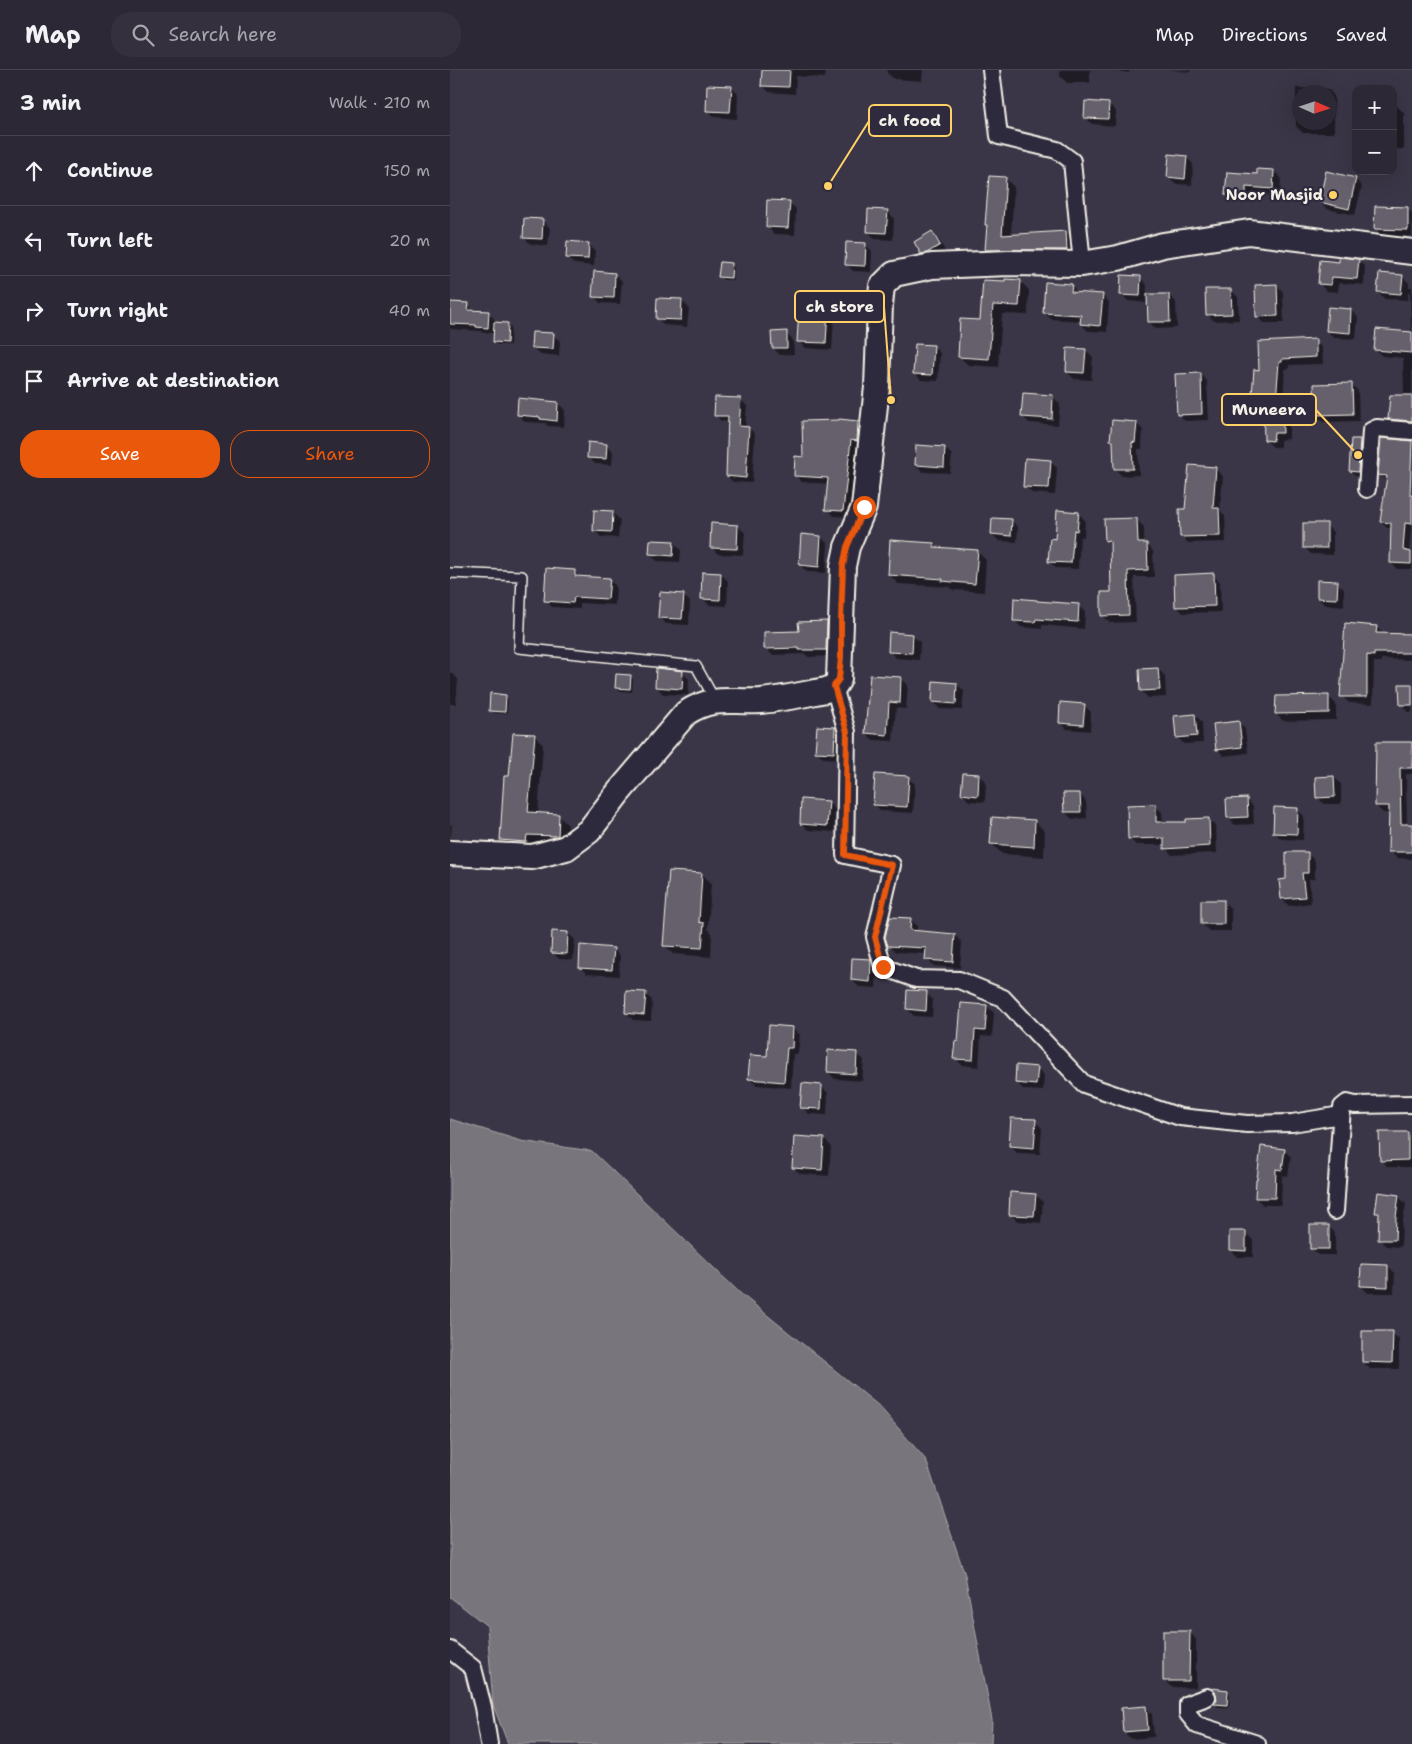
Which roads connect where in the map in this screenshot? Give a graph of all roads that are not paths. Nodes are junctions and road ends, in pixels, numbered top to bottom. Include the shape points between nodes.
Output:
1 (991, 70) edge
2 (1412, 252) edge
3 (1082, 264) junction
4 (1412, 431) edge
5 (1367, 489) dead end
6 (450, 572) edge
7 (834, 686) junction
8 (715, 700) junction
9 (450, 853) edge
10 (1412, 1104) edge
11 (1341, 1115) junction
12 (1335, 1211) dead end
13 (450, 1650) edge
14 (1207, 1696) dead end
15 (489, 1744) edge
16 (1257, 1744) edge

1 - 3 street via 999,136 1056,150 1072,161
2 - 3 main road via 1249,232 1163,245
3 - 7 main road via 932,266 894,274 882,286 869,469 864,507 843,566 841,657 839,679
4 - 5 street via 1371,430
6 - 8 lane via 522,576 519,648 696,666
7 - 8 main road via 761,701
7 - 11 street via 847,732 845,855 892,865 875,937 883,967 916,979 959,980 1003,998 1084,1084 1180,1117 1246,1124 1292,1123
8 - 9 main road via 686,713 589,831 566,848 532,857
10 - 11 street via 1347,1103 1342,1107
11 - 12 street
13 - 15 street via 473,1668
14 - 16 street via 1188,1704 1188,1714 1196,1725

